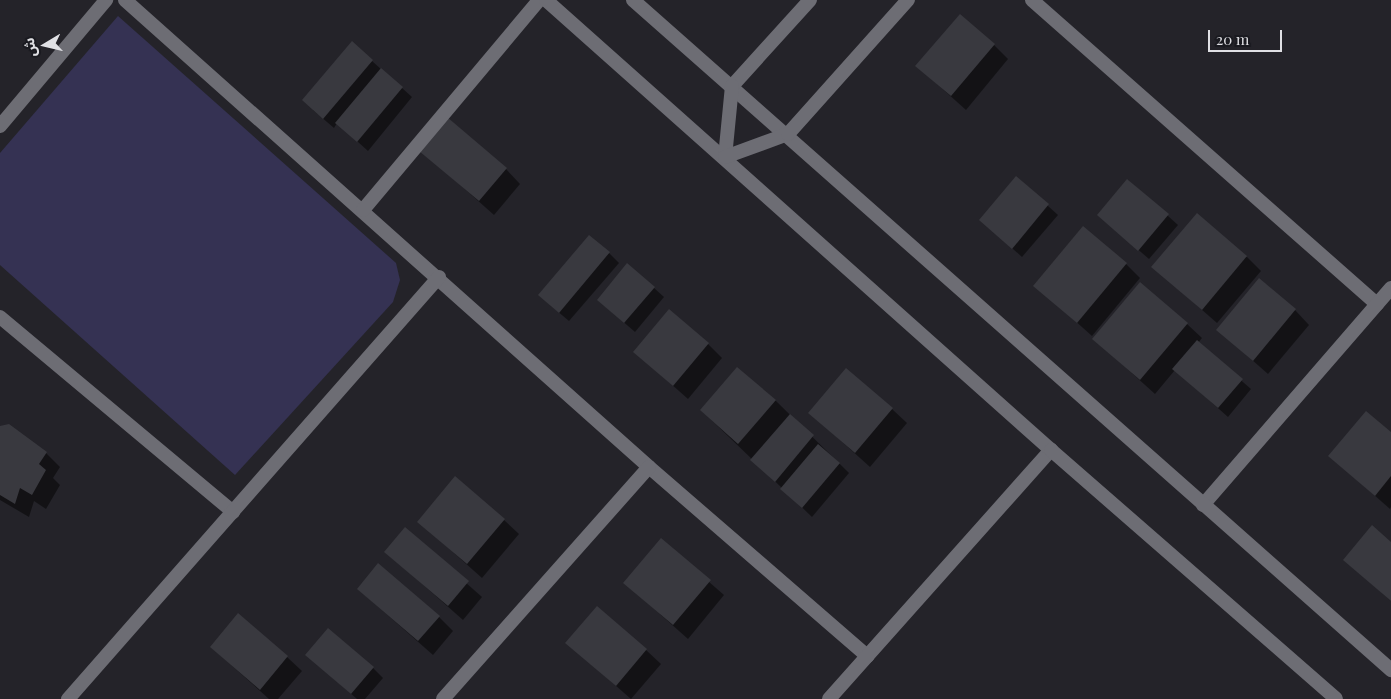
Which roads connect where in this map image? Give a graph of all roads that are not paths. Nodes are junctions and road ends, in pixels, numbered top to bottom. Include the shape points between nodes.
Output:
1 (106, 0) edge
2 (125, 0) edge
3 (539, 0) edge
4 (546, 0) edge
5 (633, 0) edge
6 (810, 0) edge
7 (908, 0) edge
8 (1032, 0) edge
9 (732, 86) junction
10 (0, 126) edge
11 (788, 134) junction
12 (725, 157) junction
13 (363, 210) junction
14 (439, 277) junction
15 (1391, 288) edge
16 (1377, 304) junction
17 (0, 317) edge
18 (1051, 450) junction
19 (649, 467) junction
20 (1203, 505) junction
21 (232, 512) junction
22 (867, 656) junction
23 (1391, 670) edge
24 (68, 699) edge
25 (443, 699) edge
26 (828, 699) edge
27 (1336, 699) edge

1 - 10 street
2 - 13 street
3 - 13 street
4 - 12 street
5 - 9 street
6 - 9 street
7 - 11 street
8 - 16 street
9 - 11 street
9 - 12 street
11 - 12 street
11 - 20 street
12 - 18 street
13 - 14 street
14 - 19 street
14 - 21 street
15 - 16 street
16 - 20 street
17 - 21 street
18 - 22 street
18 - 27 street
19 - 22 street
19 - 25 street
20 - 23 street
21 - 24 street
22 - 26 street

